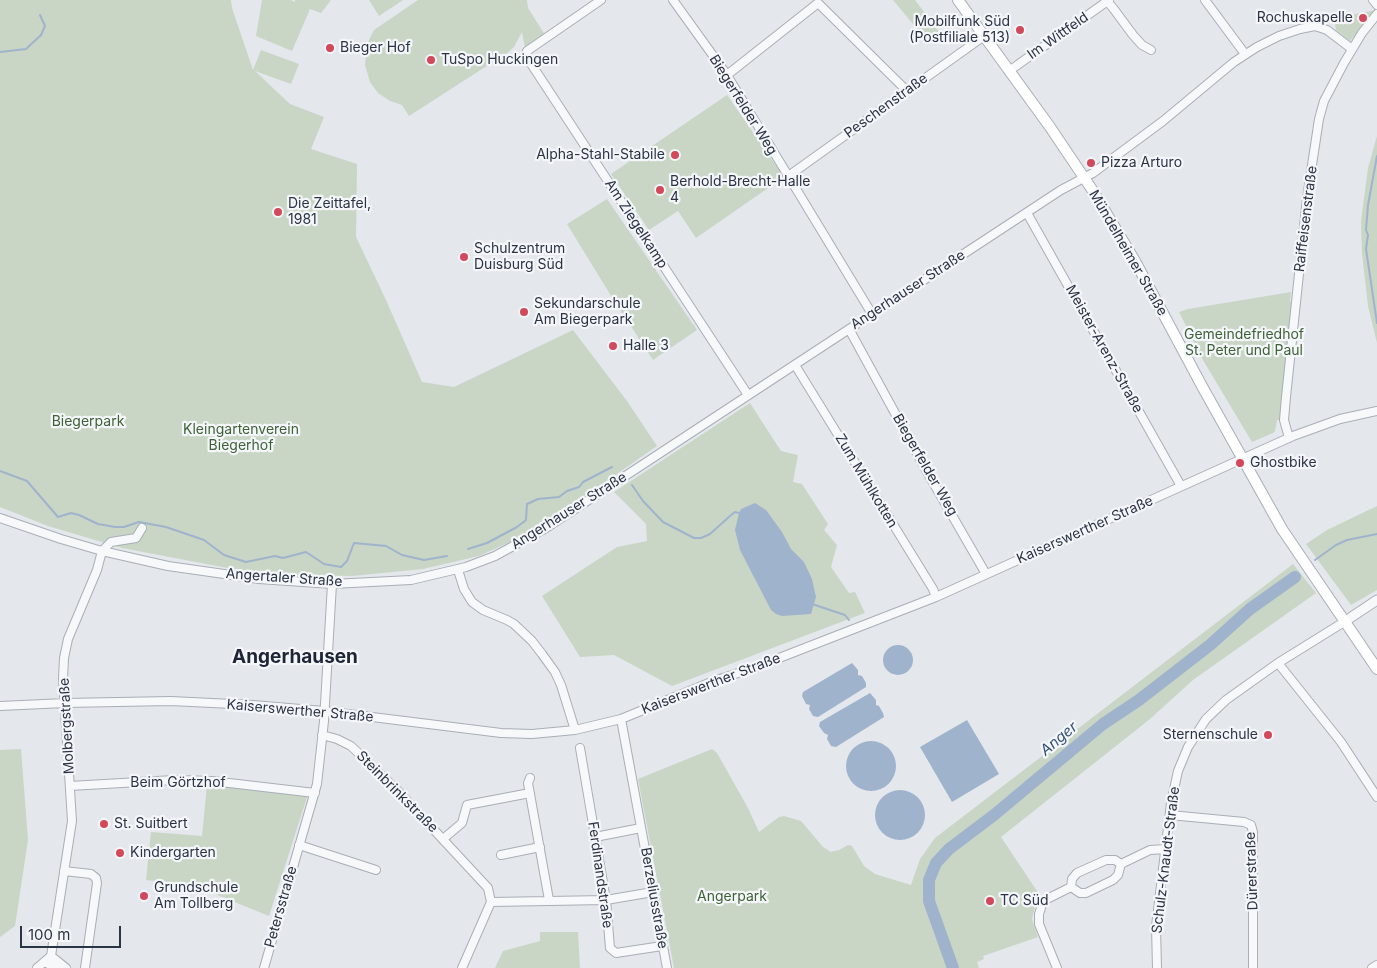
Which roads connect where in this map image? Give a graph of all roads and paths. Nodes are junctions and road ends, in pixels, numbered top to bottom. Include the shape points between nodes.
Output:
1 (601, 0) edge
2 (673, 0) edge
3 (958, 0) edge
4 (1107, 0) edge
5 (1205, 0) edge
6 (1373, 0) edge
7 (817, 2) edge
8 (1377, 4) edge
9 (1377, 14) edge
10 (984, 36) junction
11 (1352, 49) junction
12 (1151, 50) dead end
13 (1245, 54) junction
14 (1010, 71) junction
15 (727, 76) junction
16 (906, 91) junction
17 (787, 177) junction
18 (1084, 177) junction
19 (1026, 213) junction
20 (872, 314) junction
21 (849, 329) junction
22 (795, 365) junction
23 (748, 395) junction
24 (1377, 411) edge
25 (1289, 438) junction
26 (1243, 458) junction
27 (1181, 486) junction
28 (0, 518) edge
29 (142, 528) dead end
30 (102, 551) junction
31 (458, 570) junction
32 (986, 574) junction
33 (332, 584) junction
34 (936, 597) junction
35 (1377, 600) edge
36 (1344, 622) junction
37 (1278, 663) junction
38 (1377, 669) edge
39 (65, 703) junction
40 (0, 706) edge
41 (324, 711) junction
42 (621, 719) junction
43 (576, 730) junction
44 (322, 735) junction
45 (580, 748) dead end
46 (530, 778) dead end
47 (70, 786) junction
48 (315, 793) junction
49 (530, 793) junction
50 (1377, 797) edge
51 (1170, 816) junction
52 (641, 828) junction
53 (596, 837) junction
54 (443, 839) junction
55 (299, 845) junction
56 (540, 847) junction
57 (1166, 849) junction
58 (501, 855) dead end
59 (1121, 864) junction
60 (376, 870) dead end
61 (64, 871) junction
62 (1071, 887) junction
63 (653, 892) junction
64 (549, 900) junction
65 (606, 900) junction
66 (491, 902) junction
67 (662, 946) junction
68 (48, 959) junction
69 (1377, 965) edge
70 (37, 968) edge
71 (55, 968) edge
72 (66, 968) edge
73 (85, 968) edge
74 (264, 968) edge
75 (462, 968) edge
76 (667, 968) edge
77 (1057, 968) edge
78 (1157, 968) edge
79 (1253, 968) edge
80 (1372, 968) edge

1 - 23 street, Am Ziegelkamp via 525,53
2 - 15 street, Biegerfelder Weg
3 - 10 main road, Mündelheimer Straße
4 - 12 street, Im Wittfeld via 1133,35
4 - 14 street, Im Wittfeld
5 - 13 street
6 - 8 street
7 - 15 street
7 - 16 street
9 - 11 street, Raiffeisenstraße
10 - 14 main road, Mündelheimer Straße
10 - 16 street, Peschenstraße
11 - 13 street, Angerhauser Straße via 1327,30 1315,26 1280,36
11 - 25 street, Raiffeisenstraße via 1324,101 1316,137 1284,413
13 - 18 street, Angerhauser Straße via 1163,121
14 - 18 main road, Mündelheimer Straße
15 - 17 street, Biegerfelder Weg
16 - 17 street, Peschenstraße
17 - 20 street, Biegerfelder Weg
18 - 19 street, Angerhauser Straße
18 - 26 main road, Mündelheimer Straße via 1123,239
19 - 20 street, Angerhauser Straße
19 - 27 street, Meister-Arenz-Straße
20 - 21 street, Angerhauser Straße
21 - 22 street, Angerhauser Straße
21 - 32 street, Biegerfelder Weg
22 - 23 street, Angerhauser Straße
22 - 34 street, Zum Mühlkotten
23 - 31 street, Angerhauser Straße via 546,528 496,556
24 - 25 street, Kaiserswerther Straße via 1340,419
25 - 26 street, Kaiserswerther Straße
26 - 27 street, Kaiserswerther Straße
26 - 36 main road, Mündelheimer Straße via 1282,529
27 - 32 street, Kaiserswerther Straße
28 - 30 street, Angertaler Straße
29 - 30 street via 136,538 111,542
30 - 33 street, Angertaler Straße via 168,566 259,579
30 - 39 street, Molbergstraße via 68,640 64,658
31 - 33 street, Angertaler Straße via 411,580
31 - 43 street via 472,602 507,620 542,654 561,685
32 - 34 street, Kaiserswerther Straße
33 - 41 street, Petersstraße
34 - 42 street, Kaiserswerther Straße
35 - 36 street
36 - 37 street, Schulz-Knaudt-Straße
36 - 38 main road, Mündelheimer Straße
37 - 50 street via 1341,742
37 - 51 street, Schulz-Knaudt-Straße via 1226,700 1199,728 1180,764
39 - 40 street, Kaiserswerther Straße
39 - 41 street, Kaiserswerther Straße via 171,702
39 - 47 street, Molbergstraße
41 - 43 street, Kaiserswerther Straße via 501,733
41 - 44 street, Petersstraße
42 - 43 street, Kaiserswerther Straße
42 - 52 street, Berzeliusstraße
44 - 48 street, Petersstraße
44 - 54 street, Steinbrinkstraße via 351,746
45 - 53 street, Ferdinandstraße
46 - 49 street
47 - 48 street, Beim Görtzhof via 212,780
47 - 61 street, Molbergstraße via 72,821
48 - 55 street, Petersstraße
49 - 54 street, Steinbrinkstraße via 468,806 462,823
49 - 56 street
51 - 57 street, Schulz-Knaudt-Straße
51 - 79 street, Dürerstraße via 1251,825
52 - 53 street, Berzeliusstraße
52 - 63 street, Berzeliusstraße
53 - 65 street, Ferdinandstraße
54 - 66 street, Steinbrinkstraße via 488,888
55 - 60 street
55 - 74 street, Petersstraße
56 - 58 street
56 - 64 street
57 - 59 street via 1150,850
57 - 78 street, Schulz-Knaudt-Straße via 1156,926
59 - 62 street via 1106,860 1078,873 1072,879
59 - 62 street via 1113,880 1086,893
61 - 68 street, Molbergstraße
61 - 73 street via 91,874 96,878
62 - 77 street via 1047,899 1039,914 1039,924
63 - 65 street
63 - 67 street, Berzeliusstraße
64 - 65 street
64 - 66 street
65 - 67 street, Ferdinandstraße via 613,952
66 - 75 street
67 - 76 street, Berzeliusstraße
68 - 70 street
68 - 71 street
68 - 72 street
69 - 80 street

